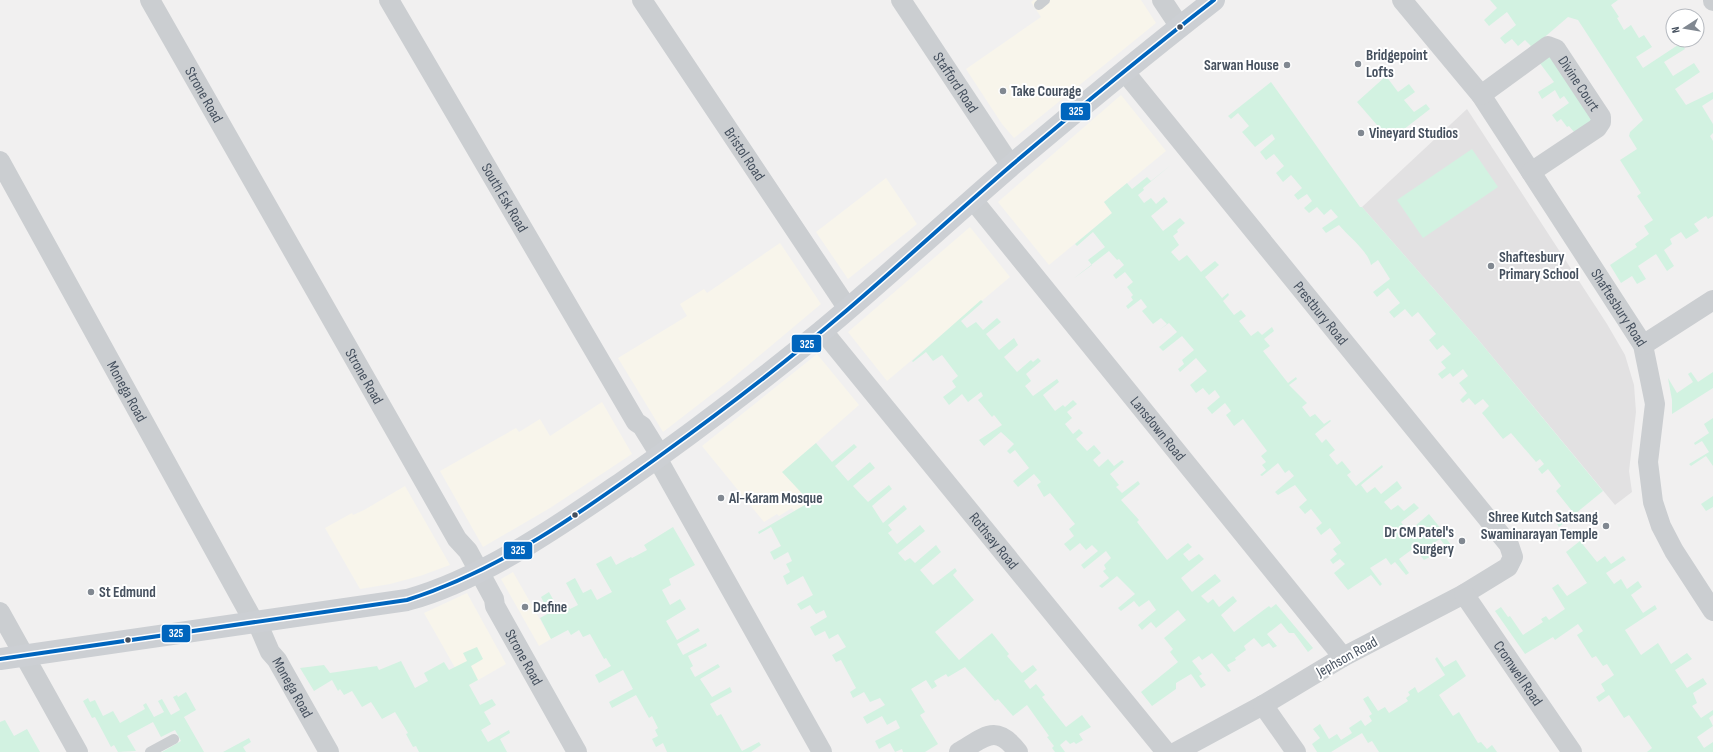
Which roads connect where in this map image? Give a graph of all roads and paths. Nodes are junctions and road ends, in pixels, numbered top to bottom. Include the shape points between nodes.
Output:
1 (150, 0) edge
2 (389, 0) edge
3 (642, 0) edge
4 (901, 0) edge
5 (1162, 0) edge
6 (1214, 0) edge
7 (1402, 0) edge
8 (1180, 27) junction
9 (1124, 71) junction
10 (1482, 95) junction
11 (0, 161) edge
12 (1011, 166) junction
13 (1531, 172) junction
14 (973, 200) junction
15 (1713, 300) edge
16 (848, 308) junction
17 (822, 330) junction
18 (1643, 345) junction
19 (658, 456) junction
20 (1514, 557) joint
21 (480, 572) junction
22 (1464, 594) junction
23 (1713, 611) edge
24 (0, 612) edge
25 (255, 622) junction
26 (25, 655) junction
27 (1343, 657) junction
28 (0, 659) edge
29 (1263, 705) junction
30 (174, 739) dead end
31 (78, 752) edge
32 (150, 752) edge
33 (329, 752) edge
34 (577, 752) edge
35 (822, 752) edge
36 (959, 752) edge
37 (1018, 752) edge
38 (1166, 752) edge
39 (1176, 752) edge
40 (1296, 752) edge
41 (1572, 752) edge

1 - 21 street, Strone Road via 457,539 468,551
2 - 19 street, South Esk Road
3 - 16 street, Bristol Road
4 - 12 street, Stafford Road
5 - 8 street
6 - 8 main road
7 - 10 street, Shaftesbury Road
8 - 9 main road
9 - 12 main road
9 - 20 street, Prestbury Road via 1509,545
10 - 13 street, Shaftesbury Road
10 - 13 street, Divine Court via 1548,46 1556,49 1601,117 1597,128
11 - 25 street, Monega Road
12 - 14 main road
13 - 18 street, Shaftesbury Road
14 - 16 main road
14 - 27 street, Lansdown Road
15 - 18 street
16 - 17 main road
17 - 19 main road
17 - 38 street, Rothsay Road
18 - 23 street, Shaftesbury Road via 1655,404 1648,462 1653,502 1661,526
19 - 21 main road via 560,524
19 - 35 street, South Esk Road
20 - 22 street, Jephson Road via 1508,567
21 - 25 main road via 442,589 407,600
21 - 34 street, Strone Road via 496,606
22 - 27 street, Jephson Road
22 - 41 street, Cromwell Road
24 - 26 street
25 - 26 main road
25 - 33 street, Monega Road
26 - 28 main road
26 - 31 street
27 - 29 street, Jephson Road
29 - 39 street, Jephson Road
29 - 40 street
30 - 32 lane
36 - 37 street via 987,736 994,735 1009,740

